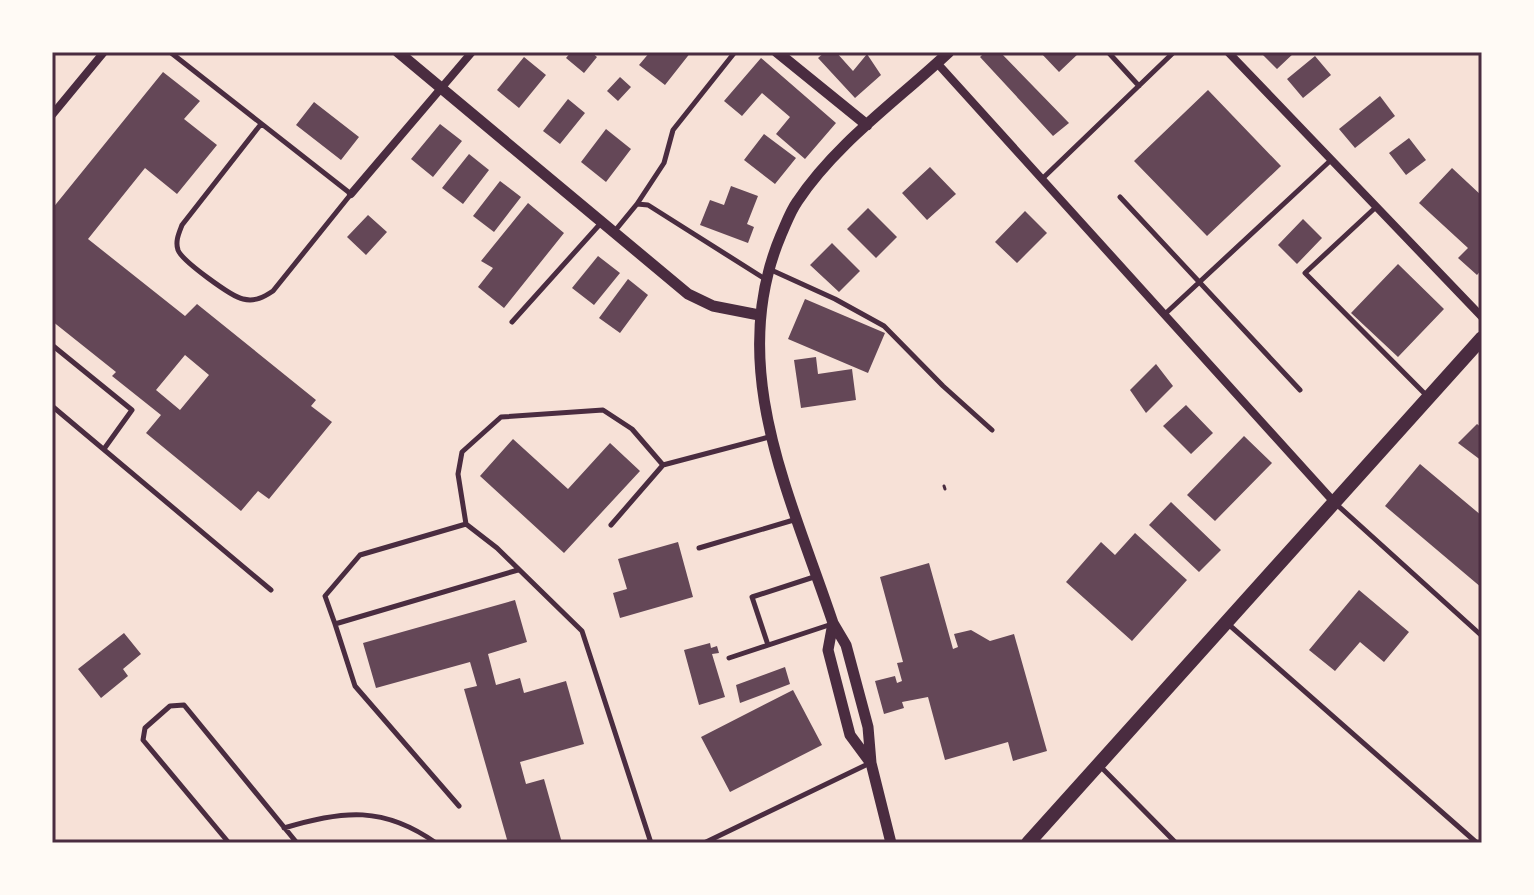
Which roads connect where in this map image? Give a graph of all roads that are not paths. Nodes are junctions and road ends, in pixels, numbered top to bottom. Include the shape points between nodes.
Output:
1 (104, 52) edge
2 (170, 52) edge
3 (398, 52) edge
4 (472, 52) edge
5 (735, 52) edge
6 (777, 52) edge
7 (949, 52) edge
8 (1108, 52) edge
9 (1174, 52) edge
10 (1228, 52) edge
11 (937, 63) junction
12 (1139, 86) junction
13 (440, 87) junction
14 (52, 115) edge
15 (261, 124) junction
16 (867, 125) junction
17 (1331, 160) junction
18 (1042, 180) junction
19 (351, 194) junction
20 (1120, 197) dead end
21 (637, 204) junction
22 (1376, 207) junction
23 (602, 222) junction
24 (614, 232) junction
25 (767, 274) junction
26 (1201, 283) junction
27 (759, 315) junction
28 (1164, 315) junction
29 (1482, 317) edge
30 (512, 322) dead end
31 (1482, 338) edge
32 (52, 345) edge
33 (1300, 390) dead end
34 (1429, 397) junction
35 (52, 406) edge
36 (992, 430) dead end
37 (770, 437) junction
38 (104, 449) junction
39 (663, 465) junction
40 (1334, 502) junction
41 (798, 519) junction
42 (466, 524) junction
43 (611, 525) dead end
44 (699, 548) dead end
45 (519, 569) junction
46 (817, 576) junction
47 (271, 590) dead end
48 (833, 623) junction
49 (1226, 623) junction
50 (335, 624) junction
51 (1482, 636) edge
52 (768, 645) junction
53 (729, 658) dead end
54 (871, 763) junction
55 (1099, 765) junction
56 (459, 806) dead end
57 (284, 828) junction
58 (229, 843) edge
59 (297, 843) edge
60 (436, 843) edge
61 (651, 843) edge
62 (704, 843) edge
63 (891, 843) edge
64 (1028, 843) edge
65 (1176, 843) edge
66 (1477, 843) edge

1 - 14 street
2 - 15 lane
3 - 13 street
4 - 13 street
5 - 21 lane via 673,130 664,163
6 - 16 street
7 - 11 street
8 - 12 lane
9 - 12 lane
10 - 17 street
11 - 16 street
11 - 18 street
12 - 18 lane
13 - 19 street
13 - 23 street
15 - 19 lane
15 - 19 lane via 182,225 178,250 186,260 240,299 264,297
16 - 25 street via 797,201
17 - 22 street
17 - 26 lane
18 - 28 street
20 - 26 lane
21 - 24 lane
21 - 25 lane via 648,205
22 - 29 street
22 - 34 lane via 1305,273
23 - 24 street
23 - 30 lane
24 - 27 street via 688,294 713,306
25 - 27 street
25 - 36 lane via 835,299 884,326
26 - 28 lane
26 - 33 lane
27 - 37 street via 759,360
28 - 40 street
31 - 34 main road
32 - 38 lane via 132,410
34 - 40 main road
35 - 38 lane
37 - 39 lane
37 - 41 street
38 - 47 lane
39 - 42 lane via 632,429 603,410 501,417 462,452 458,474
39 - 43 lane
40 - 49 main road
40 - 51 lane
41 - 44 lane
41 - 46 street
42 - 45 lane
42 - 50 lane via 360,555 325,596
45 - 50 lane
45 - 61 lane via 582,631
46 - 48 street
46 - 52 lane via 752,597
48 - 52 lane
48 - 54 street via 846,645 868,727
48 - 54 street via 828,650 850,735
49 - 55 main road
49 - 66 lane
50 - 56 lane via 355,686
52 - 53 lane
54 - 62 lane
54 - 63 street
55 - 64 main road
55 - 65 lane
57 - 58 lane via 184,705 170,706 145,728 143,740
57 - 59 lane
57 - 60 lane via 320,817 384,817 410,825

